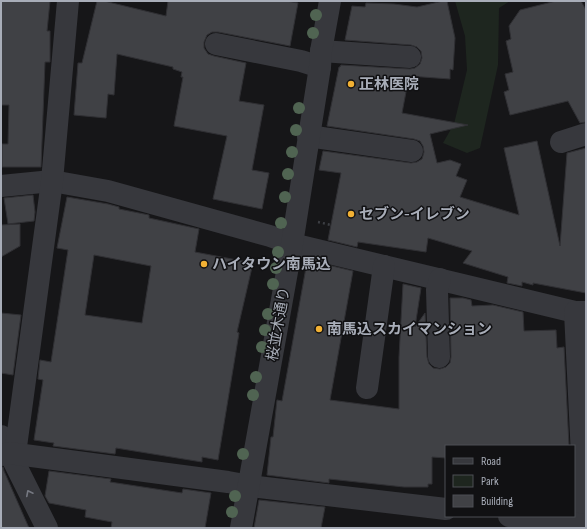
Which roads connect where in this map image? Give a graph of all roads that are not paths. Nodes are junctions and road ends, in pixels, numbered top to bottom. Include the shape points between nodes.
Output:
1 (68, 1) edge
2 (330, 1) edge
3 (216, 44) dead end
4 (410, 57) dead end
5 (320, 59) junction
6 (586, 134) edge
7 (308, 136) junction
8 (561, 142) dead end
9 (412, 151) dead end
10 (52, 181) junction
11 (1, 186) edge
12 (292, 244) junction
13 (384, 266) junction
14 (440, 279) junction
15 (580, 312) edge
16 (439, 357) dead end
17 (367, 388) dead end
18 (7, 449) edge
19 (250, 486) junction
20 (445, 509) edge
21 (516, 517) edge
22 (584, 526) edge
23 (47, 528) edge
24 (241, 528) edge

1 - 10 street
2 - 5 street, 桜並木通り
3 - 5 street via 301,61
4 - 5 street
5 - 7 street, 桜並木通り
6 - 8 street
7 - 9 street
7 - 12 street, 桜並木通り
10 - 11 street
10 - 12 street via 108,191
10 - 18 street
12 - 13 street
12 - 19 street, 桜並木通り
13 - 14 street
13 - 17 street
14 - 15 street
14 - 16 street via 437,290
15 - 22 street
18 - 19 street
23 -> 18 street
19 - 20 street
19 - 24 street, 桜並木通り
21 - 22 street

